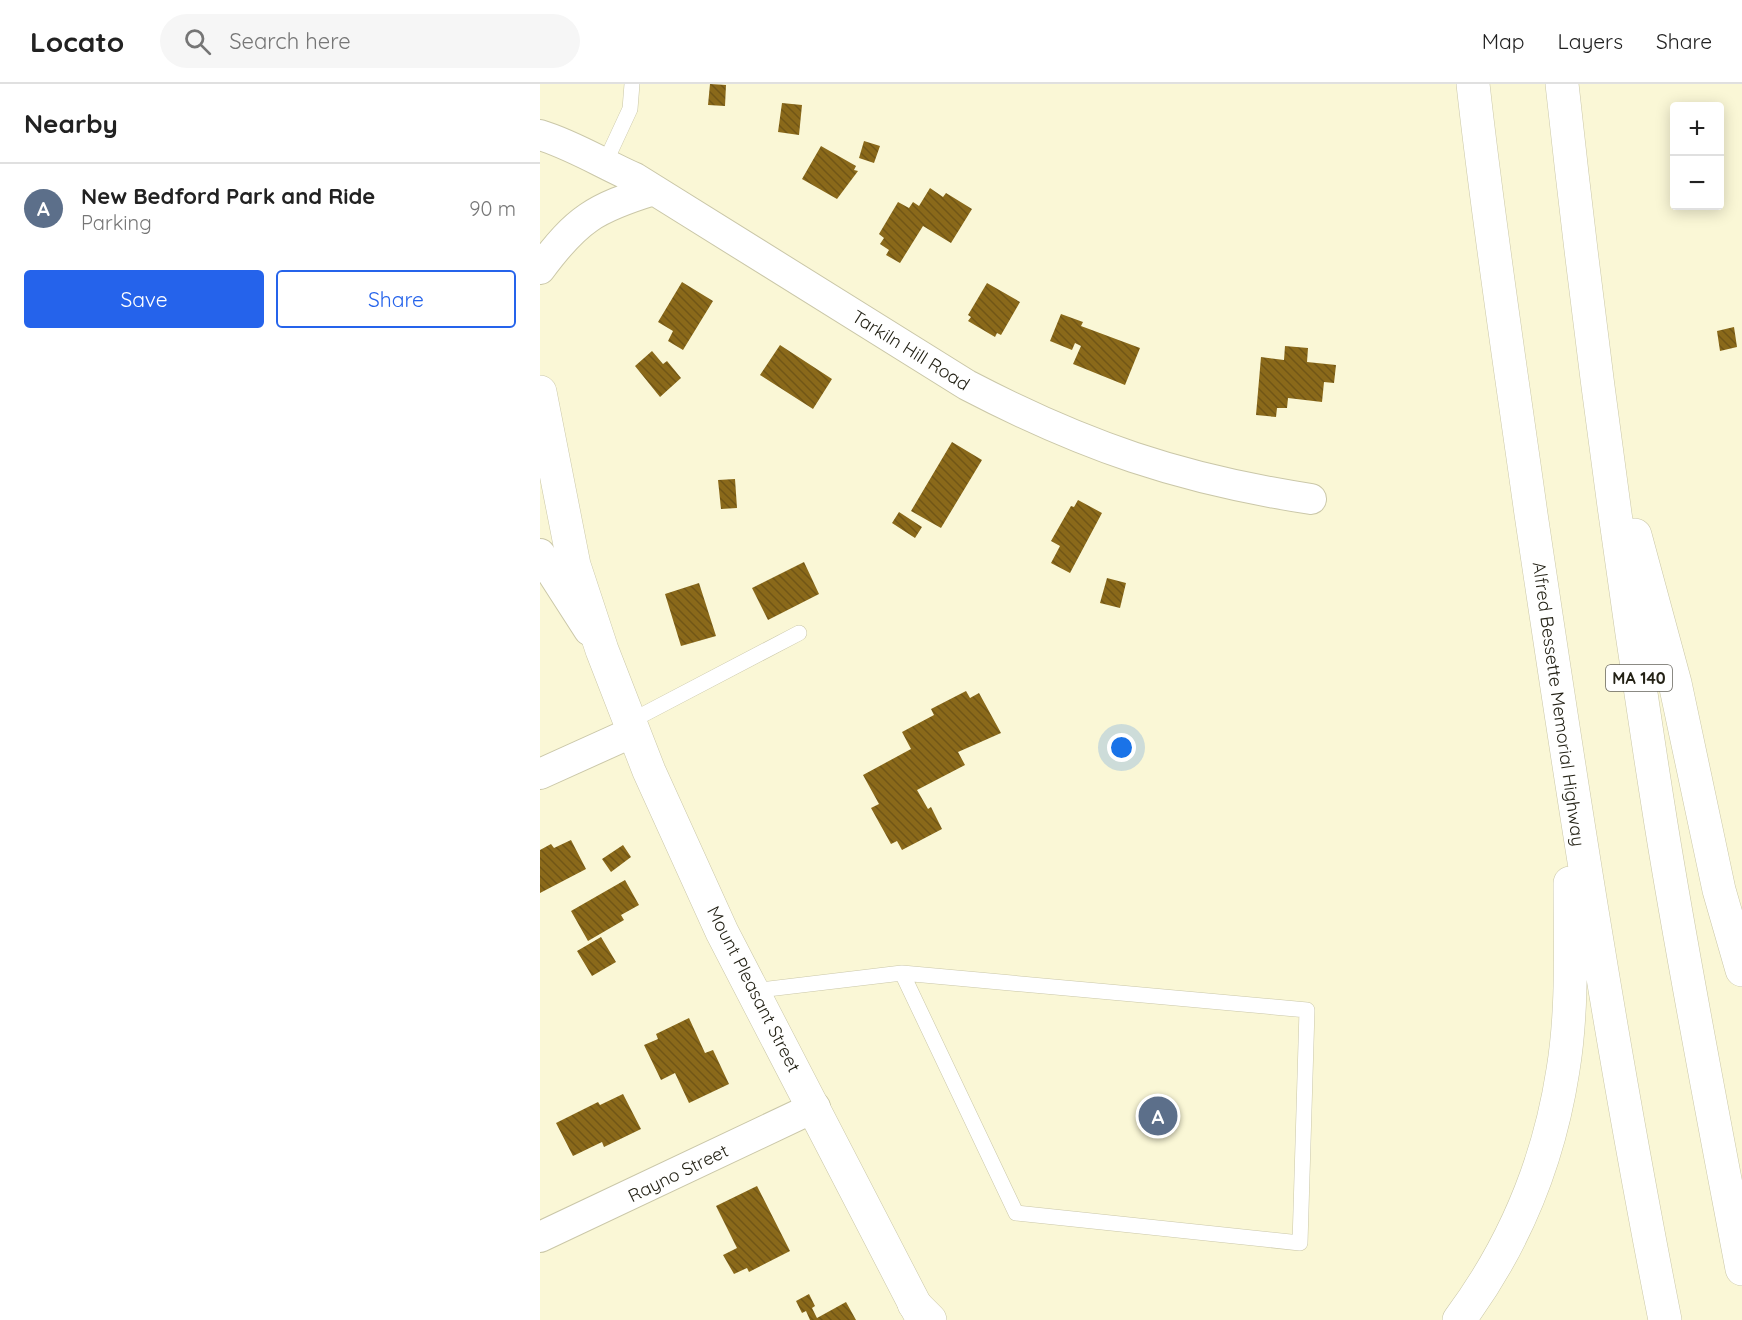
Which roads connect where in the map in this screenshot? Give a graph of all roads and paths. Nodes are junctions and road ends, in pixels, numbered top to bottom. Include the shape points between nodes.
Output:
1 (632, 84) edge
2 (1473, 84) edge
3 (1562, 84) edge
4 (540, 135) edge
5 (604, 165) junction
6 (654, 190) junction
7 (540, 269) edge
8 (540, 392) edge
9 (1603, 427) junction
10 (1311, 499) dead end
11 (540, 554) edge
12 (799, 633) dead end
13 (602, 651) junction
14 (631, 727) junction
15 (1565, 749) junction
16 (540, 774) edge
17 (1742, 970) edge
18 (902, 973) junction
19 (752, 990) junction
20 (815, 1107) junction
21 (540, 1237) edge
22 (1742, 1269) edge
23 (923, 1315) edge
24 (1459, 1320) edge
25 (1665, 1320) edge

1 - 5 lane via 630,110
2 - 15 main road, Alfred Bessette Memorial Highway
3 - 9 main road, MA 140
4 - 5 street, Tarkiln Hill Road via 561,141
5 - 6 street, Tarkiln Hill Road
6 - 7 street via 592,213 556,247
6 - 10 street, Tarkiln Hill Road via 967,385 1012,408 1105,449 1178,473 1223,485
8 - 13 main road, Mount Pleasant Street via 574,565
9 - 17 main road via 1662,632 1716,878
9 - 22 main road, MA 140 via 1662,827
11 - 13 street, Mount Pleasant Street
12 - 14 lane
13 - 14 main road, Mount Pleasant Street
14 - 16 street
14 - 19 main road, Mount Pleasant Street via 683,851
15 - 24 main road via 1570,945 1563,1069 1542,1160 1526,1203 1483,1287
15 - 25 main road, Alfred Bessette Memorial Highway via 1616,1063
18 - 18 lane via 1016,1213 1300,1244 1307,1010
18 - 19 lane
19 - 20 main road, Mount Pleasant Street
20 - 21 street, Rayno Street
20 - 23 main road, Mount Pleasant Street

